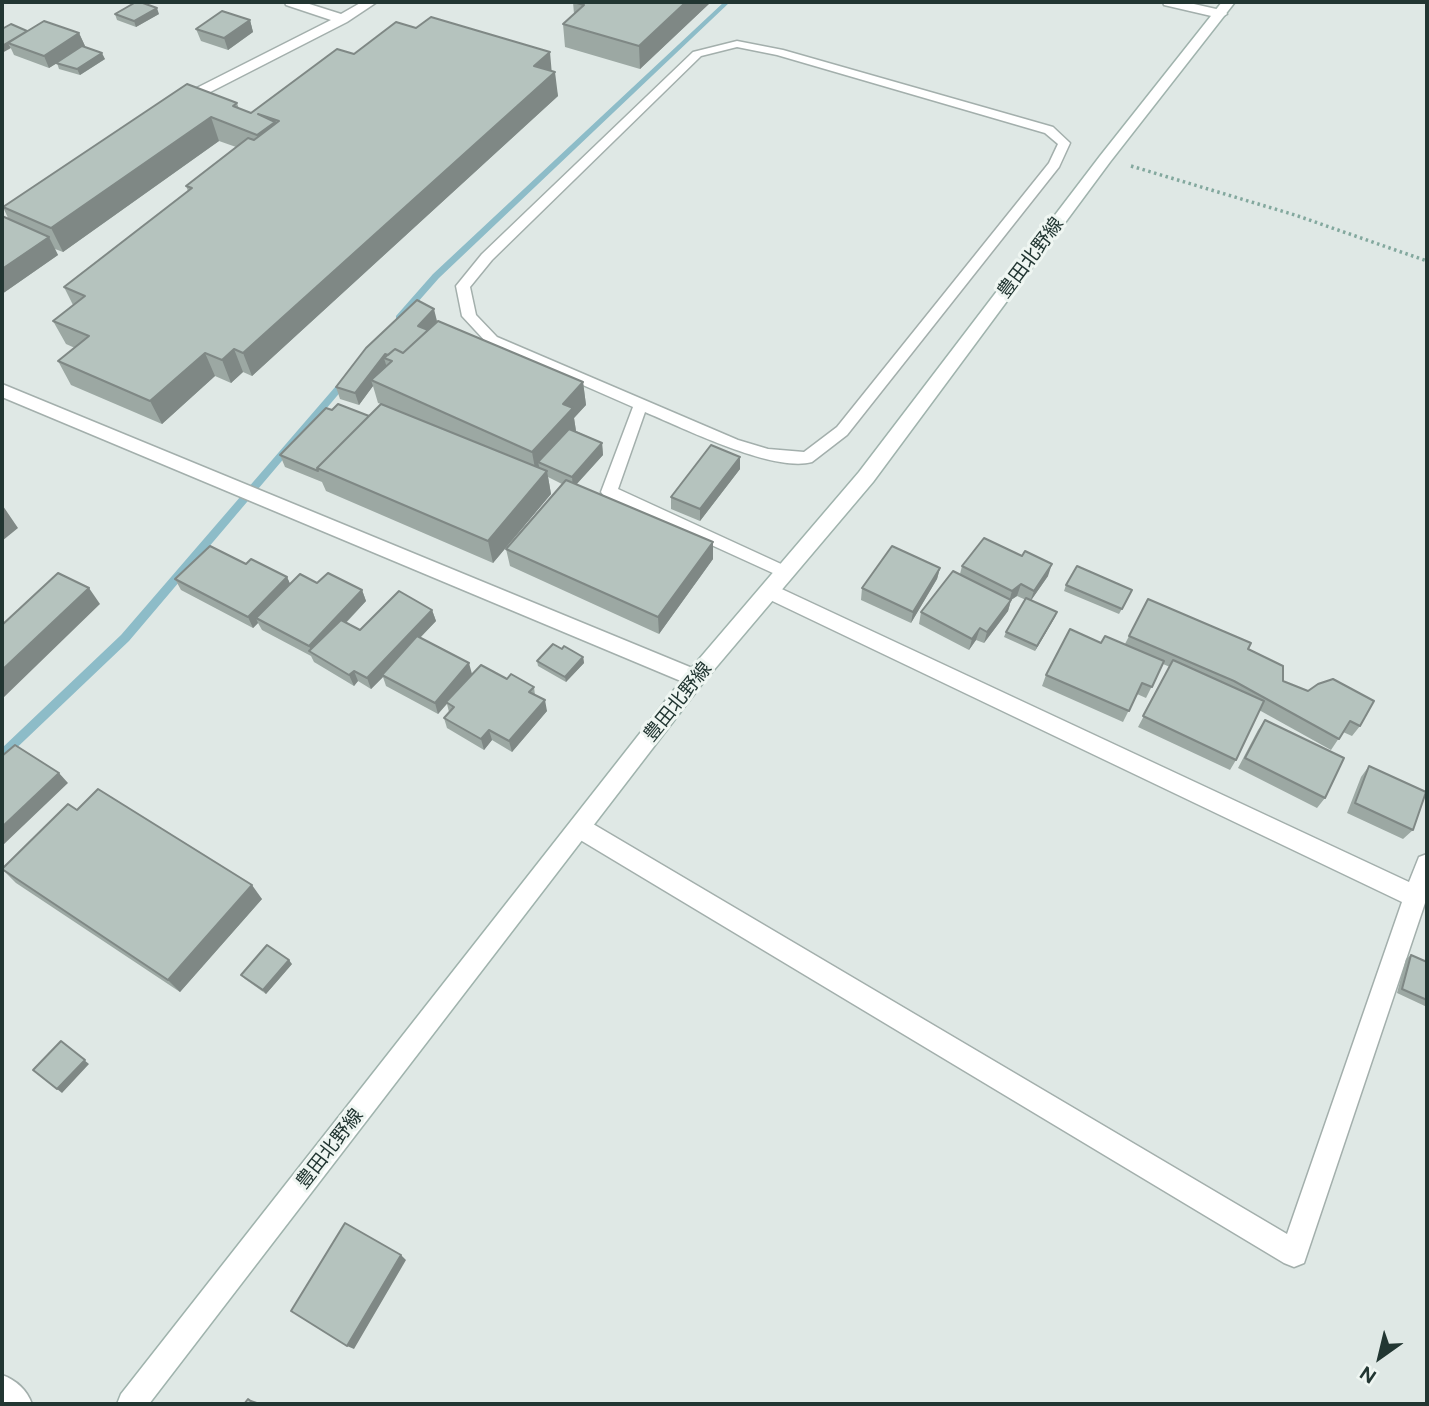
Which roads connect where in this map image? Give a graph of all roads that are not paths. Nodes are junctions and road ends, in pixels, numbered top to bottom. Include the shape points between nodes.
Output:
1 (291, 2) edge
2 (371, 2) edge
3 (1170, 2) edge
4 (1224, 8) edge
5 (342, 19) junction
6 (166, 111) edge
7 (2, 390) edge
8 (641, 404) junction
9 (786, 573) junction
10 (771, 592) junction
11 (695, 678) junction
12 (580, 828) junction
13 (1427, 864) edge
14 (1414, 896) junction
15 (2, 1389) edge
16 (18, 1404) edge
17 (131, 1404) edge

1 - 5 street
2 - 5 street
3 - 4 street
4 - 9 street, 豊田北野線 via 866,477
5 - 6 street
7 - 11 street
8 - 8 lane via 492,340 469,316 463,286 487,257 697,54 737,44 779,52 1049,130 1064,143 1055,164 842,431 807,458 733,444
8 - 9 lane via 609,492
9 - 10 street, 豊田北野線
10 - 11 street, 豊田北野線
10 - 14 street
11 - 12 street, 豊田北野線
12 - 14 street via 1294,1253
12 - 17 street, 豊田北野線
13 - 14 street
15 - 16 street

